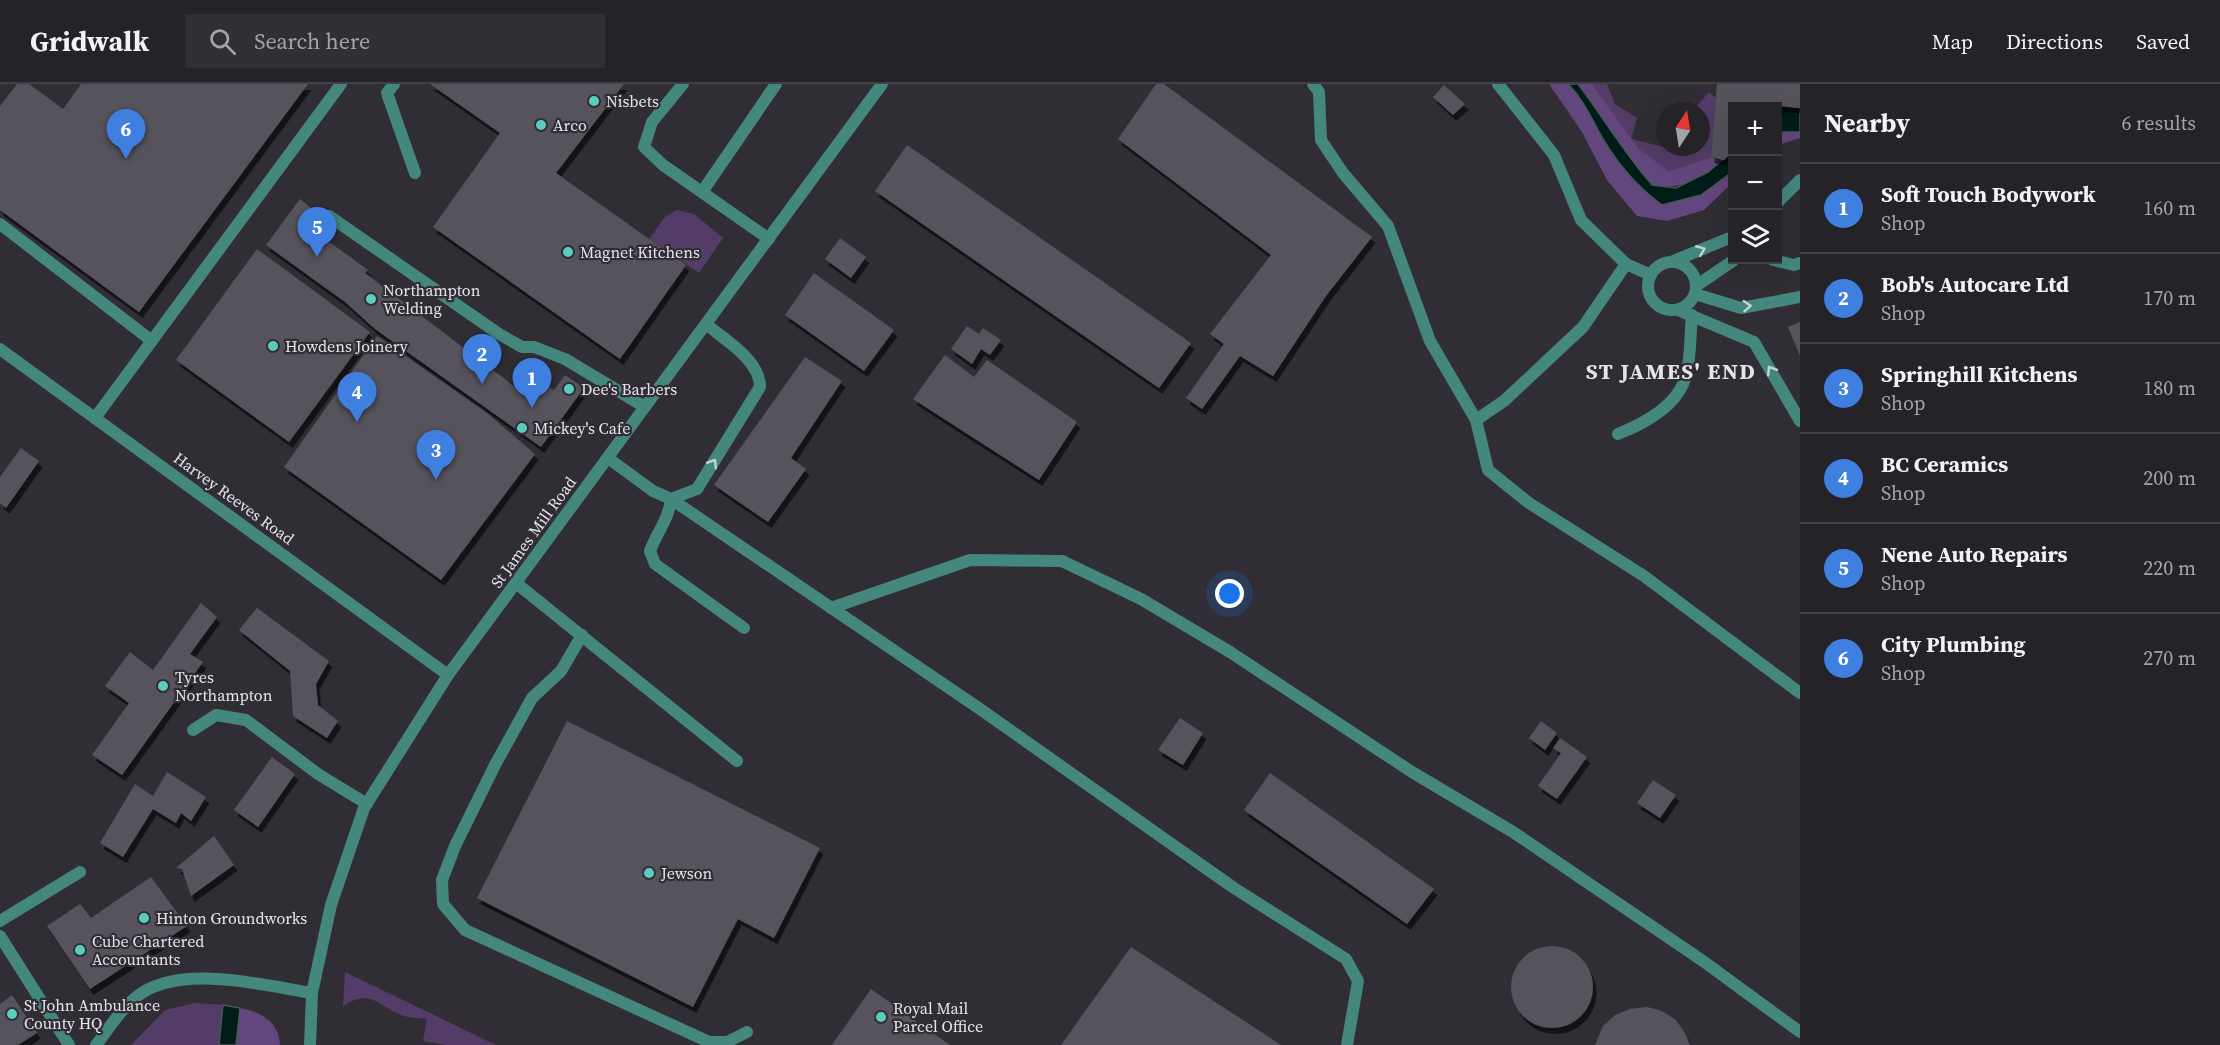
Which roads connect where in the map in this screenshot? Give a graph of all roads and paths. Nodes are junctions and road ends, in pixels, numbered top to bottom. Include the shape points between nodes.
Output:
1 (341, 84) edge
2 (394, 84) edge
3 (683, 84) edge
4 (776, 84) edge
5 (882, 84) edge
6 (1313, 84) edge
7 (1498, 84) edge
8 (415, 173) dead end
9 (1800, 180) edge
10 (702, 192) junction
11 (1782, 198) edge
12 (329, 216) dead end
13 (0, 224) edge
14 (769, 239) junction
15 (1728, 239) edge
16 (1782, 262) edge
17 (1670, 263) junction
18 (1800, 263) edge
19 (1626, 264) junction
20 (1729, 264) edge
21 (1651, 275) junction
22 (1695, 290) junction
23 (1800, 297) edge
24 (1678, 310) junction
25 (1692, 315) junction
26 (706, 324) junction
27 (152, 340) junction
28 (0, 349) edge
29 (645, 407) junction
30 (95, 418) junction
31 (1476, 420) junction
32 (1800, 421) edge
33 (1618, 434) dead end
34 (608, 458) junction
35 (671, 499) junction
36 (516, 583) junction
37 (831, 608) junction
38 (744, 628) dead end
39 (582, 635) junction
40 (448, 675) junction
41 (1800, 693) edge
42 (193, 730) dead end
43 (737, 761) dead end
44 (366, 804) junction
45 (80, 872) dead end
46 (0, 921) edge
47 (0, 936) edge
48 (312, 993) junction
49 (747, 1032) dead end
50 (1800, 1032) edge
51 (69, 1045) edge
52 (96, 1045) edge
53 (310, 1045) edge
54 (1347, 1045) edge

1 - 27 street
2 - 8 street via 387,93
3 - 10 street via 652,122 644,147
4 - 10 street
5 - 14 street, St James Mill Road
6 - 31 street via 1320,92 1321,140 1388,226 1430,341
7 - 19 street via 1554,156 1581,220
9 - 11 street
10 - 14 street
12 - 29 street via 499,334 522,347 534,347 565,359
13 - 27 street
14 - 26 street, St James Mill Road
17 -> 15 street
16 - 18 street
17 - 21 street
17 - 22 street via 1685,266 1695,279
19 - 21 street
19 - 31 street via 1583,327 1504,401
20 - 22 street
21 - 24 street via 1648,290 1656,304 1662,309
22 -> 23 street via 1741,308
22 - 24 street via 1691,301
24 - 25 street
32 -> 25 street via 1754,342
25 - 33 street via 1683,383 1668,405 1639,426
26 - 29 street, St James Mill Road
35 -> 26 street via 697,489 760,387 760,376 752,364
27 - 30 street
28 - 30 street, Harvey Reeves Road
29 - 34 street, St James Mill Road
30 - 40 street, Harvey Reeves Road
31 - 41 street via 1488,470 1529,503 1644,576
34 - 35 street via 653,491
34 - 36 street, St James Mill Road
35 - 37 street
35 - 38 street via 669,514 650,551 655,564
36 - 39 street
36 - 40 street, St James Mill Road
37 - 50 street via 970,560 1062,561 1141,599 1230,652 1412,772 1513,832
37 - 54 street via 1234,888 1346,959 1358,981
39 - 43 street
39 - 49 street via 561,671 532,699 495,765 442,880 442,904 465,930 708,1042 727,1042
40 - 44 street, St James Mill Road
42 - 44 street via 216,715 246,720
44 - 48 street, St James Mill Road via 332,905
45 - 46 street
47 - 51 street
48 - 52 street via 223,980 172,979 134,998
48 - 53 street, St James Mill Road

